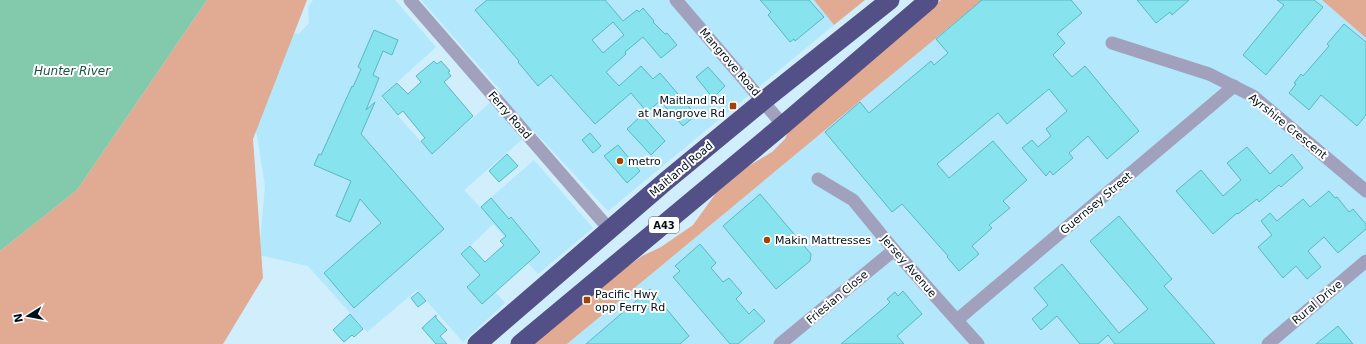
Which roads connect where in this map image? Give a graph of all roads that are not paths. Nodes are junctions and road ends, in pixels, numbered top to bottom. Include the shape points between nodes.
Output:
1 (410, 0) edge
2 (676, 0) edge
3 (890, 0) edge
4 (929, 0) edge
5 (1112, 43) dead end
6 (1234, 86) junction
7 (763, 101) junction
8 (783, 125) junction
9 (818, 179) dead end
10 (1366, 191) edge
11 (610, 230) junction
12 (894, 250) junction
13 (1366, 261) edge
14 (957, 320) junction
15 (477, 344) edge
16 (520, 344) edge
17 (780, 344) edge
18 (978, 344) edge
19 (1268, 344) edge

1 - 11 street, Ferry Road
2 - 7 street, Mangrove Road
3 - 7 highway, Maitland Road / A43
4 - 8 highway, A43
5 - 6 street, Ayrshire Crescent via 1209,74
6 - 10 street, Ayrshire Crescent via 1253,96
6 - 14 street, Guernsey Street
7 - 8 street, Mangrove Road
7 - 11 highway, Maitland Road / A43
8 - 16 highway, A43
9 - 12 street, Jersey Avenue via 853,200
11 - 15 highway, Maitland Road / A43
12 - 14 street, Jersey Avenue
12 - 17 street, Friesian Close
13 - 19 street, Rural Drive
14 - 18 street, Jersey Avenue

